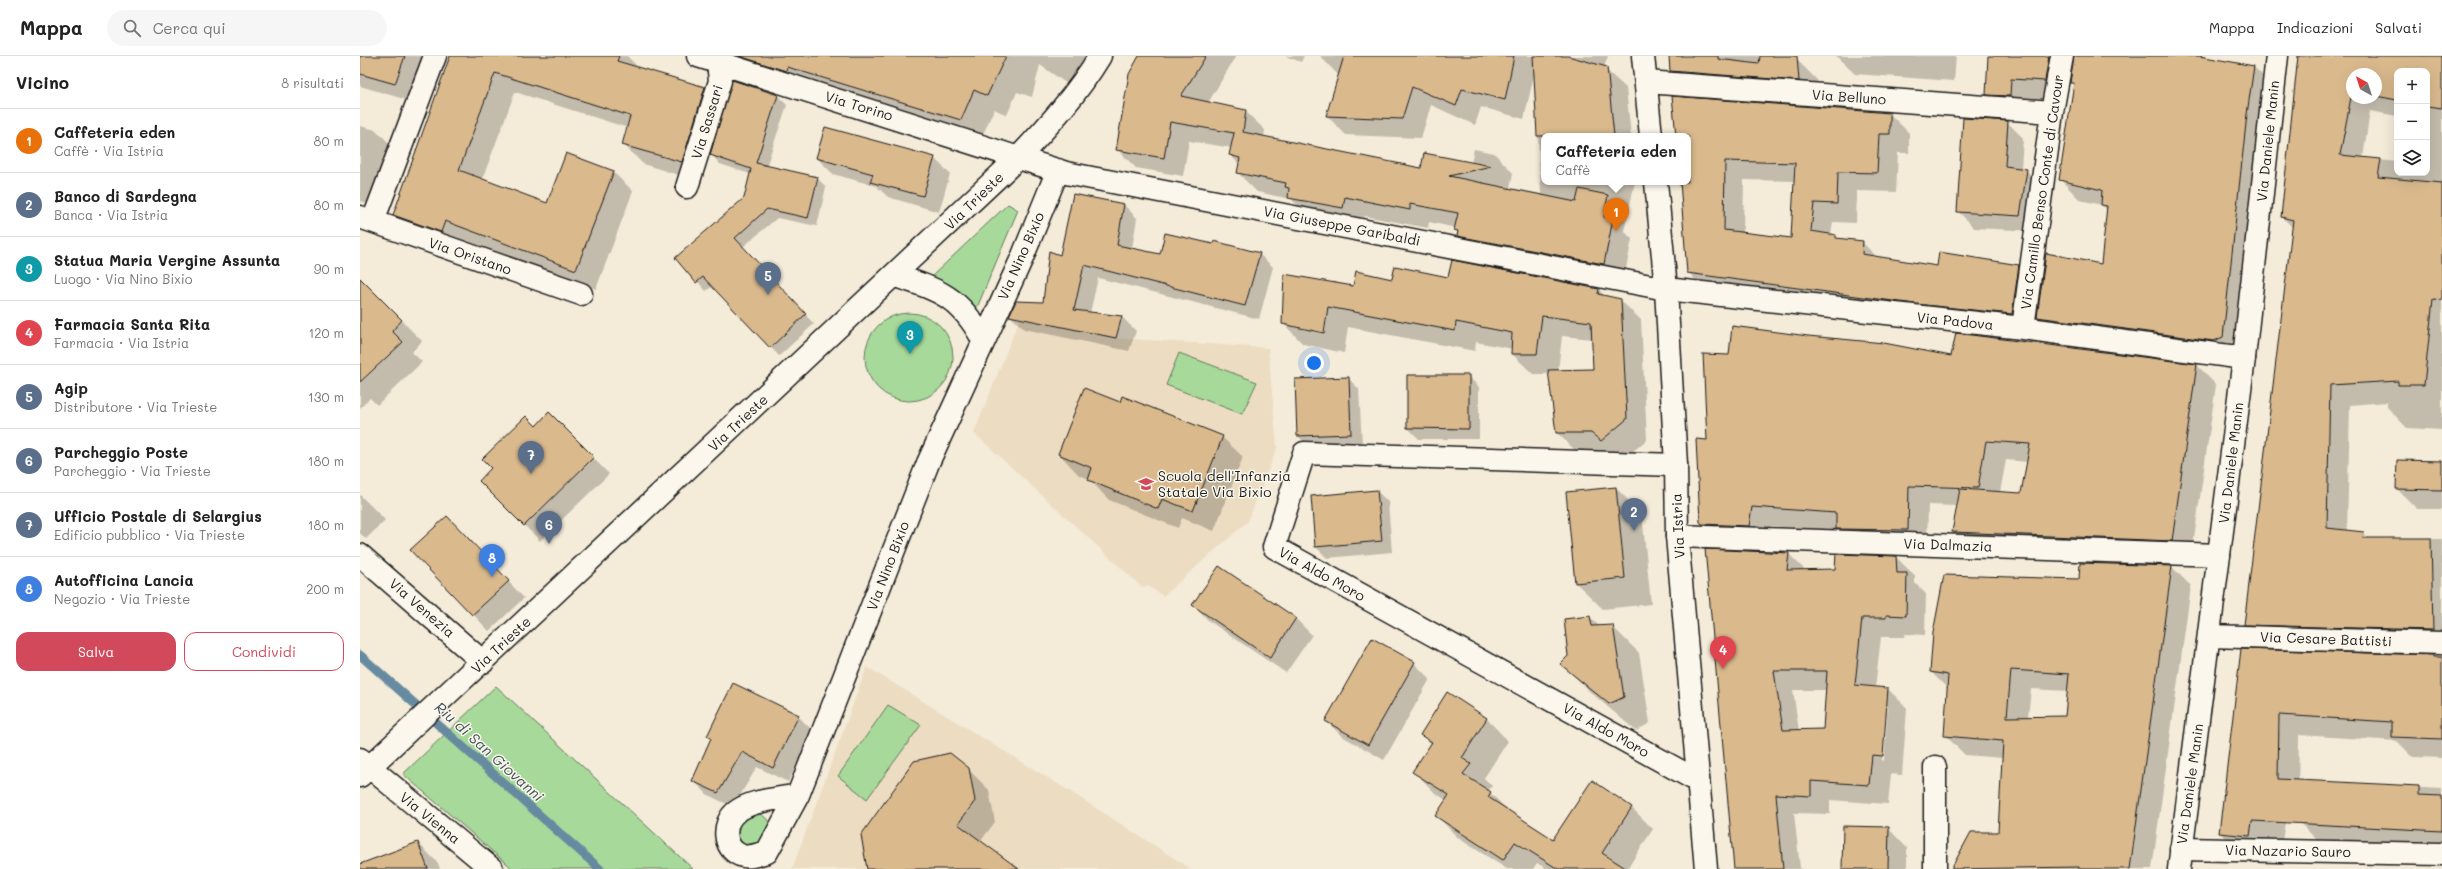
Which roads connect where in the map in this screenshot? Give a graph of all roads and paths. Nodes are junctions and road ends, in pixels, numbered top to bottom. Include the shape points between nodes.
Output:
1 (435, 56) edge
2 (1100, 56) edge
3 (2062, 56) edge
4 (2277, 56) edge
5 (1640, 57) edge
6 (712, 58) edge
7 (1646, 82) junction
8 (2052, 112) junction
9 (1651, 133) edge
10 (1019, 157) junction
11 (1058, 170) junction
12 (1656, 185) edge
13 (687, 188) dead end
14 (366, 219) edge
15 (895, 276) junction
16 (1666, 289) junction
17 (581, 294) dead end
18 (2023, 328) junction
19 (983, 340) junction
20 (2244, 358) junction
21 (1676, 466) junction
22 (1678, 536) junction
23 (360, 554) edge
24 (2219, 555) junction
25 (2210, 636) junction
26 (2442, 643) edge
27 (483, 662) junction
28 (1934, 767) dead end
29 (363, 768) edge
30 (1698, 781) junction
31 (798, 795) dead end
32 (2442, 854) edge
33 (2180, 859) edge
34 (492, 869) edge
35 (1706, 869) edge
36 (1935, 869) edge

1 - 14 street
2 - 10 street, Via Trieste via 1085,81 1054,120
3 - 8 street, Via Camillo Benso Conte di Cavour
4 - 20 street, Via Daniele Manin
5 - 7 street
6 - 10 street, Via Torino
6 - 13 street, Via Sassari via 720,81
7 - 8 street, Via Belluno
7 - 9 street
8 - 18 street, Via Camillo Benso Conte di Cavour
10 - 11 street, Via Giuseppe Garibaldi
10 - 15 street, Via Trieste
11 - 16 street, Via Giuseppe Garibaldi
11 - 19 street, Via Nino Bixio via 1022,258
12 - 16 street, Via Istria
14 - 17 street, Via Oristano
15 - 19 street via 927,286 953,299 976,327
15 - 27 street, Via Trieste
16 - 18 street, Via Padova
16 - 21 street, Via Istria
18 - 20 street, Via Padova
19 - 31 street, Via Nino Bixio via 928,463
20 - 24 street, Via Daniele Manin
21 - 22 street, Via Istria
21 - 30 street, Via Aldo Moro via 1304,453 1274,547
22 - 24 street, Via Dalmazia
22 - 30 street, Via Istria
23 - 27 street, Via Venezia
24 - 25 street, Via Daniele Manin
25 - 26 street, Via Cesare Battisti
25 - 33 street, Via Daniele Manin
27 - 29 street, Via Trieste
28 - 36 street
29 - 34 street, Via Vienna
30 - 35 street, Via Istria
32 - 33 street, Via Nazario Sauro

